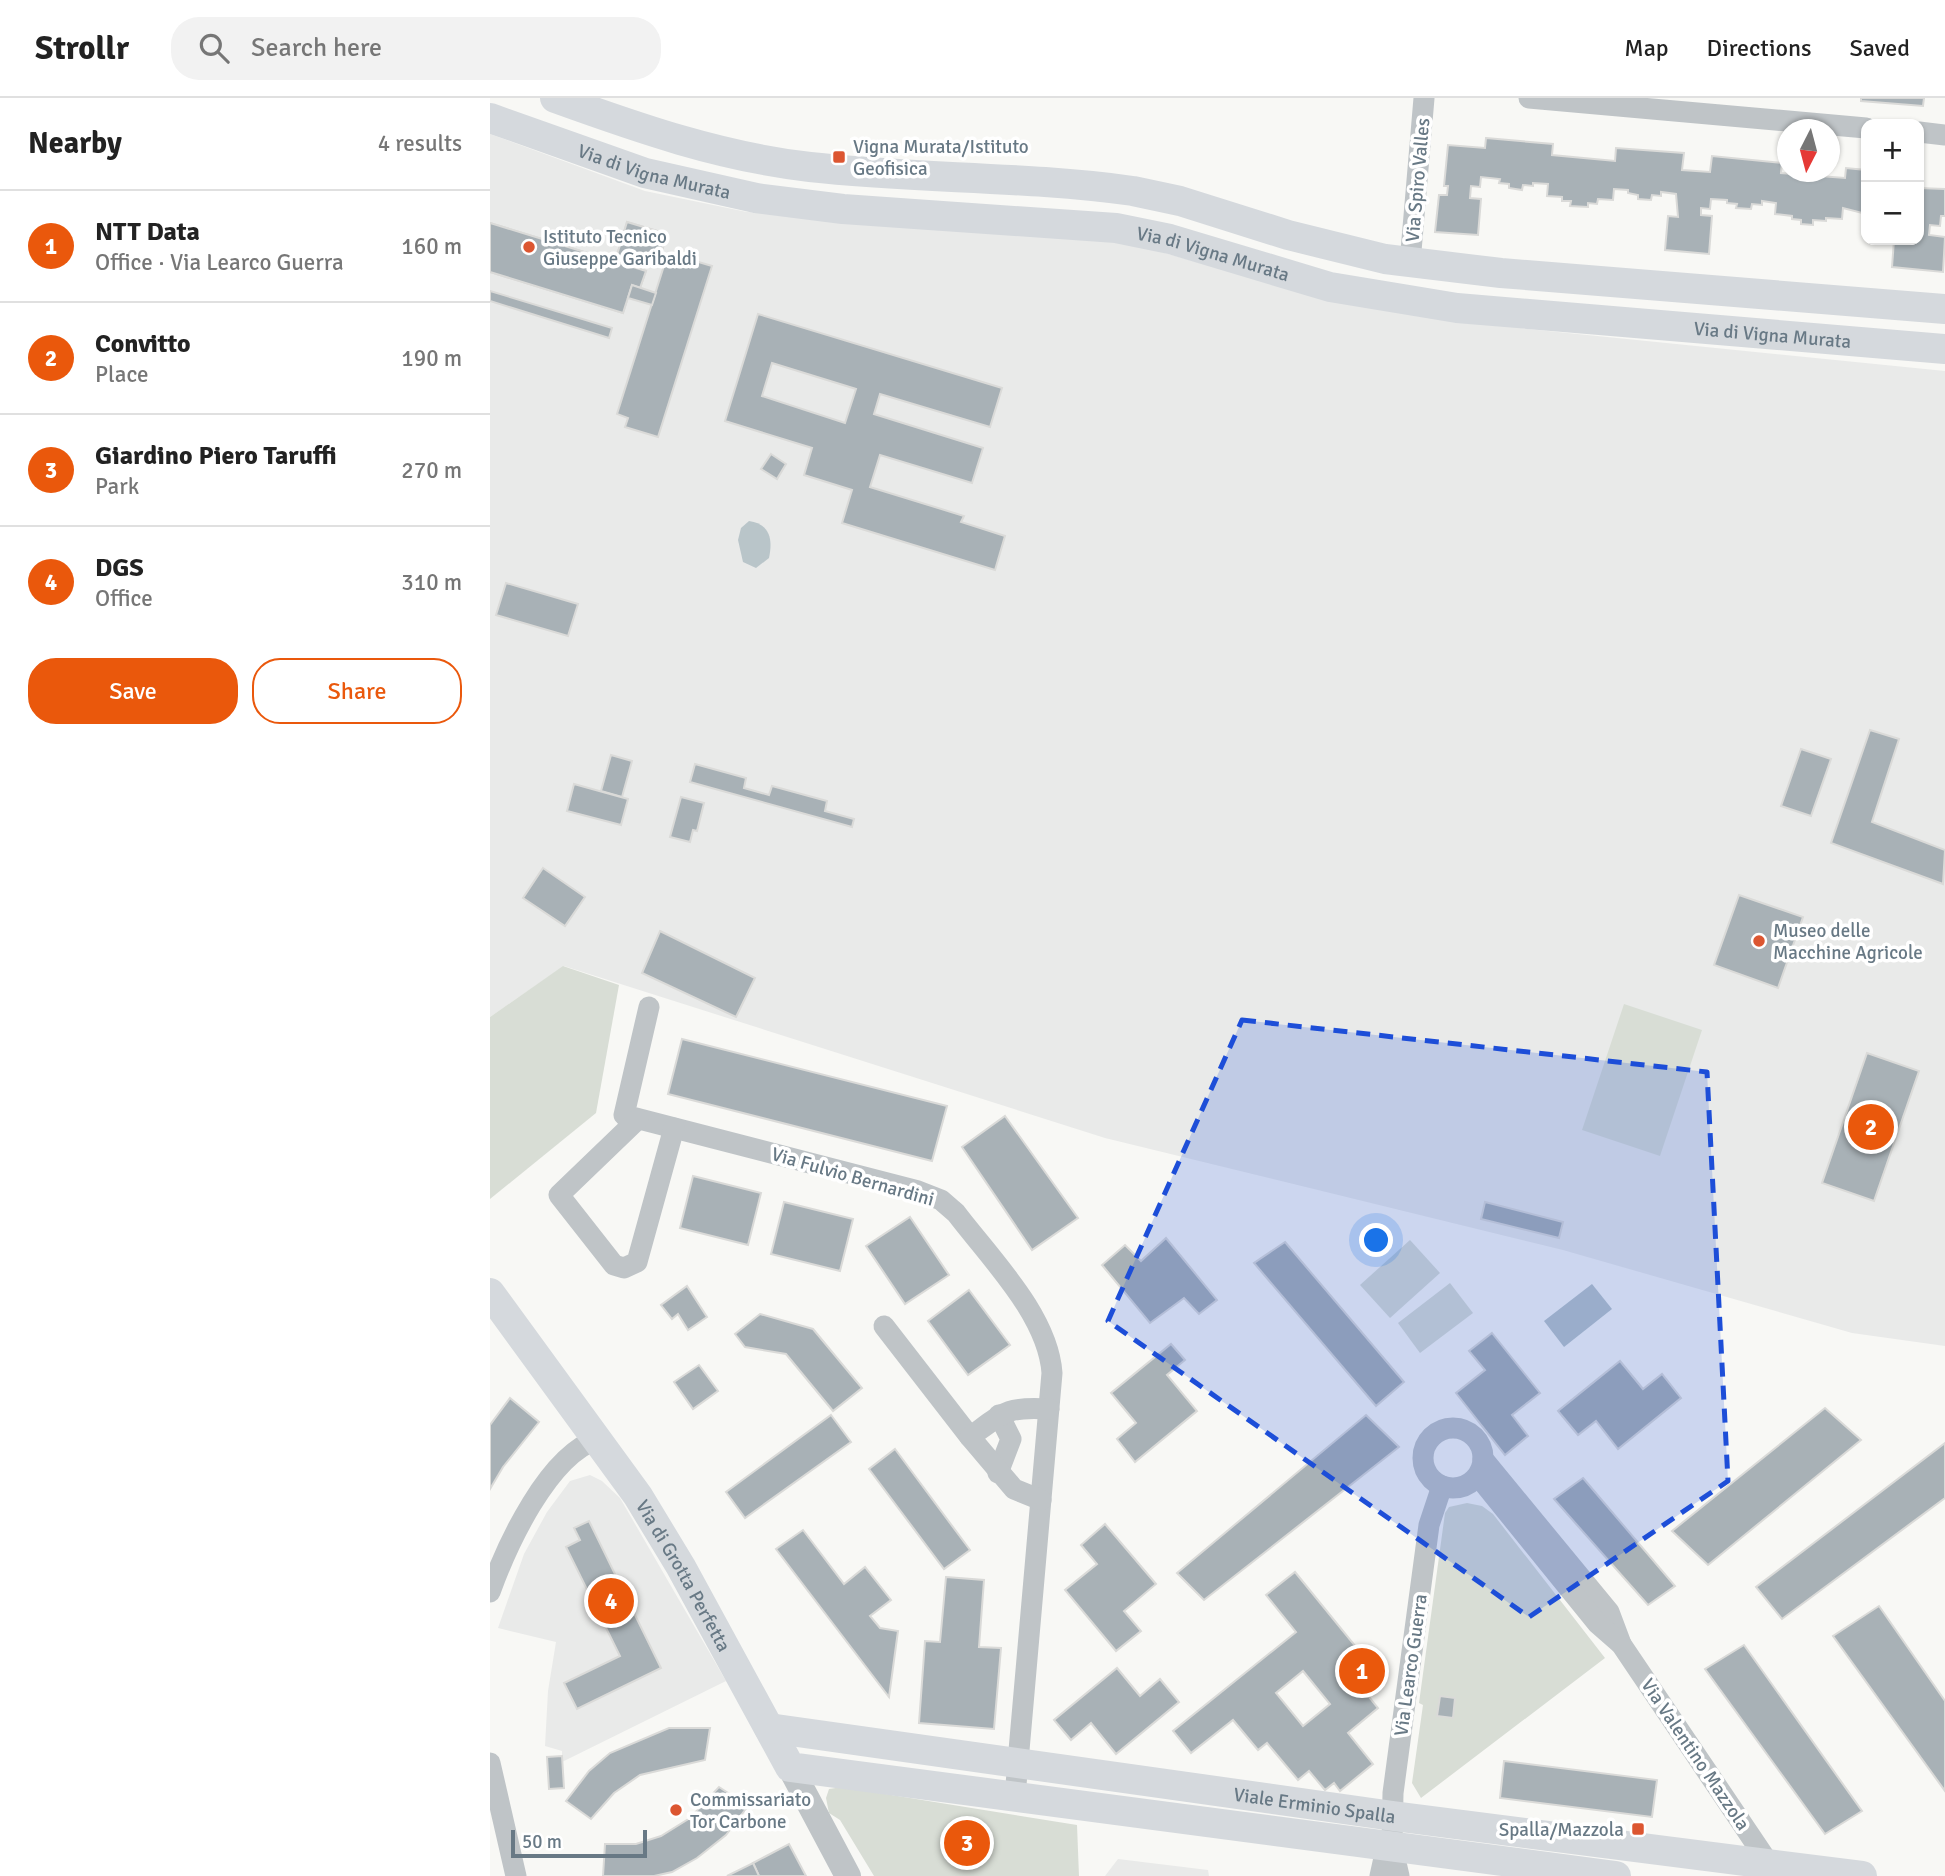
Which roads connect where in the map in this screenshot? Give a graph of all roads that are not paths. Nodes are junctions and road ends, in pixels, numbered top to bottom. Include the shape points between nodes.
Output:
1 (555, 98) edge
2 (1424, 98) edge
3 (1529, 98) edge
4 (490, 118) edge
5 (1861, 128) edge
6 (1924, 133) edge
7 (1945, 135) edge
8 (948, 176) junction
9 (945, 215) junction
10 (1410, 263) junction
11 (1945, 309) edge
12 (1945, 349) edge
13 (649, 1007) dead end
14 (638, 1119) junction
15 (674, 1128) junction
16 (490, 1293) edge
17 (884, 1326) dead end
18 (1049, 1409) junction
19 (999, 1415) junction
20 (970, 1437) junction
21 (598, 1439) junction
22 (1480, 1468) junction
23 (998, 1473) junction
24 (1441, 1486) junction
25 (1041, 1500) junction
26 (490, 1591) edge
27 (768, 1728) junction
28 (490, 1763) edge
29 (1018, 1763) junction
30 (790, 1767) junction
31 (1015, 1796) junction
32 (1393, 1816) junction
33 (1392, 1846) junction
34 (1787, 1870) edge
35 (516, 1876) edge
36 (848, 1876) edge
37 (1380, 1876) edge
38 (1399, 1876) edge
39 (1616, 1876) edge
40 (1862, 1876) edge

1 - 8 main road, Via di Vigna Murata via 639,129 730,153 808,167
2 - 10 street, Via Spiro Valles
3 - 5 street
4 - 9 main road, Via di Vigna Murata via 645,173 713,190 804,205
6 - 7 street
8 - 9 street
8 - 10 main road, Via di Vigna Murata via 1145,193 1322,244
9 - 12 main road, Via di Vigna Murata via 1129,230 1322,285 1443,306
10 - 11 main road, Via di Vigna Murata
13 - 14 street via 624,1115
14 - 15 street, Via Fulvio Bernardini
14 - 15 street via 559,1195 614,1265 624,1268 637,1262
15 - 18 street, Via Fulvio Bernardini via 941,1200 956,1213 1037,1321 1051,1357
16 - 21 main road, Via di Grotta Perfetta
17 - 20 street
18 - 19 street via 1019,1407
18 - 25 street, Via Fulvio Bernardini
19 - 20 street
19 - 23 street via 1011,1439
20 - 23 street
21 - 26 street via 576,1449 552,1476 523,1521
21 - 27 main road, Via di Grotta Perfetta via 681,1567
22 - 24 street via 1463,1487
22 - 24 street via 1478,1441 1463,1429 1435,1433 1422,1458 1429,1477
22 - 34 street, Via Valentino Mazzola via 1521,1516 1597,1623 1621,1644
23 - 25 street via 1014,1489
24 - 32 street, Via Learco Guerra via 1429,1525
25 - 29 street, Via Fulvio Bernardini
27 - 29 main road, Viale Erminio Spalla
27 - 30 main road, Via di Grotta Perfetta
28 - 35 street
29 - 31 street, Via Fulvio Bernardini
29 - 32 main road, Viale Erminio Spalla
30 - 31 main road, Viale Erminio Spalla
30 - 36 street, Via di Grotta Perfetta
31 - 33 main road, Viale Erminio Spalla
32 - 33 street, Via Learco Guerra
32 - 34 main road, Viale Erminio Spalla
33 - 37 street, Via Learco Guerra
33 - 38 street, Via Learco Guerra
33 - 39 main road, Viale Erminio Spalla
34 - 40 main road, Viale Erminio Spalla

